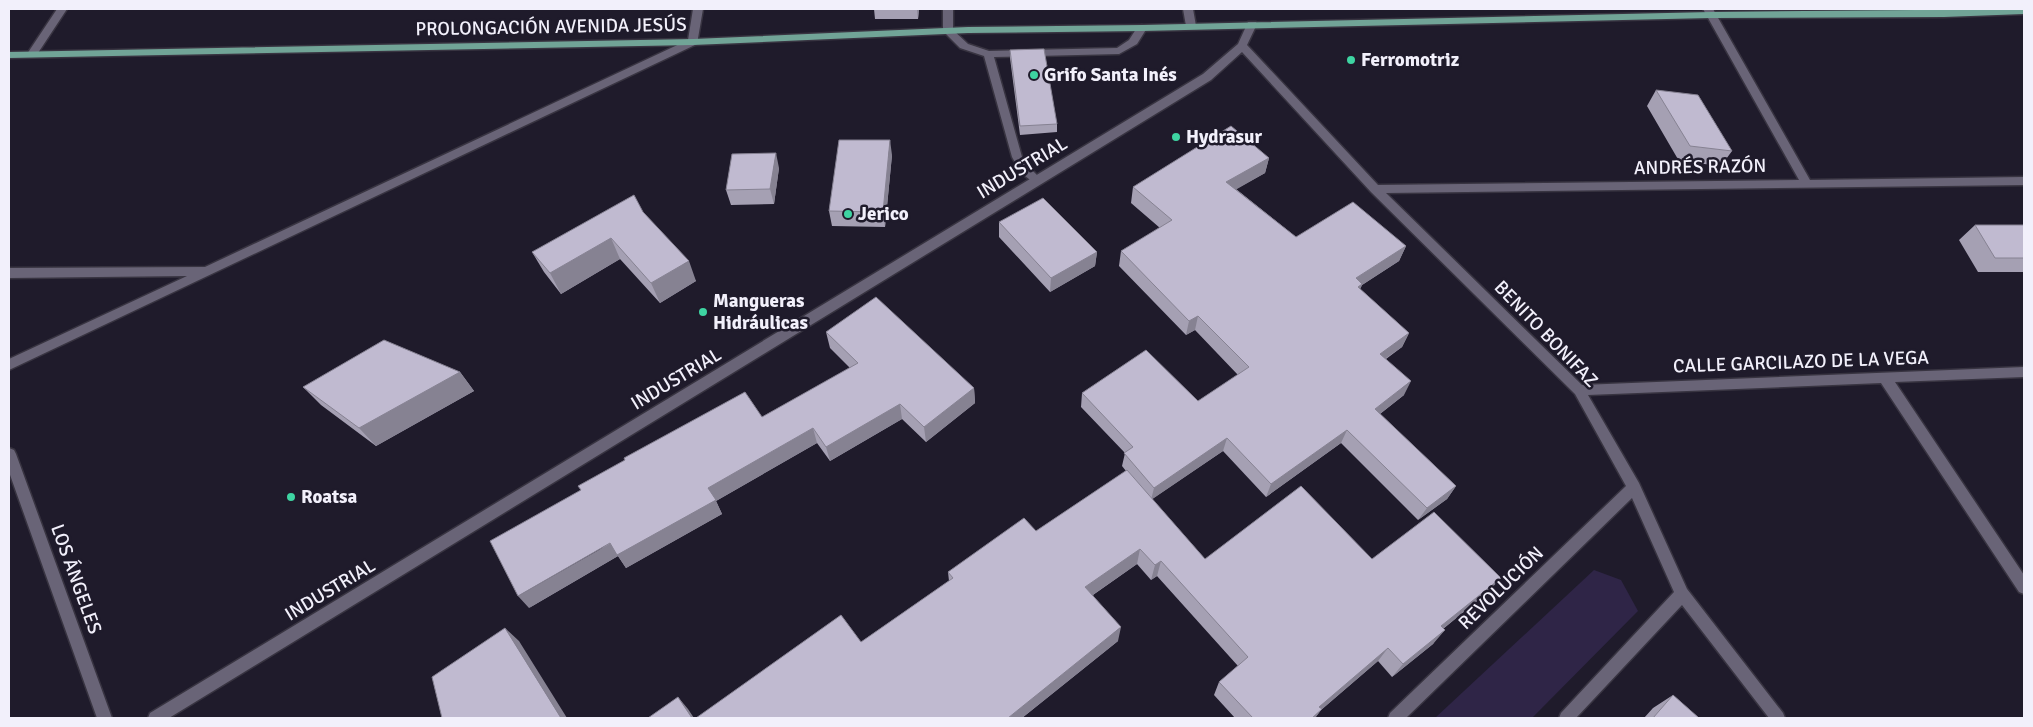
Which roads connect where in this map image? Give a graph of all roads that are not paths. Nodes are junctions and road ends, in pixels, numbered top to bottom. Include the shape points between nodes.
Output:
1 (62, 9) edge
2 (698, 9) edge
3 (948, 9) edge
4 (1188, 9) edge
5 (1942, 11) edge
6 (2024, 11) edge
7 (1709, 12) edge
8 (1252, 24) junction
9 (1191, 26) junction
10 (1142, 28) junction
11 (948, 31) junction
12 (693, 42) junction
13 (1242, 46) junction
14 (32, 54) junction
15 (988, 54) junction
16 (9, 55) edge
17 (1037, 181) junction
18 (2024, 181) edge
19 (1807, 184) junction
20 (1375, 189) junction
21 (208, 271) junction
22 (9, 273) edge
23 (9, 365) edge
24 (2024, 372) edge
25 (1884, 377) junction
26 (1579, 390) junction
27 (9, 454) edge
28 (1634, 487) junction
29 (2024, 587) edge
30 (1682, 594) junction
31 (105, 718) edge
32 (155, 718) edge
33 (1395, 718) edge
34 (1566, 718) edge
35 (1778, 718) edge

1 - 14 street
2 - 12 street
3 - 11 street
4 - 9 street
5 - 6 main road, PROLONGACIÓN AVENIDA JESÚS
5 - 7 main road, PROLONGACIÓN AVENIDA JESÚS
7 - 8 main road, PROLONGACIÓN AVENIDA JESÚS
7 - 19 street
8 - 9 main road, PROLONGACIÓN AVENIDA JESÚS
8 - 13 street, INDUSTRIAL
9 - 10 main road, PROLONGACIÓN AVENIDA JESÚS
10 - 11 main road, PROLONGACIÓN AVENIDA JESÚS
10 - 15 street via 1133,42 1118,51
11 - 12 main road, PROLONGACIÓN AVENIDA JESÚS
11 - 15 street via 964,46
12 - 14 main road, PROLONGACIÓN AVENIDA JESÚS
12 - 21 street
13 - 17 street, INDUSTRIAL via 1207,77
13 - 20 street, BENITO BONIFAZ
14 - 16 main road, PROLONGACIÓN AVENIDA JESÚS
15 - 17 street via 1018,157
17 - 32 street, INDUSTRIAL
18 - 19 street, ANDRÉS RAZÓN
19 - 20 street, ANDRÉS RAZÓN
20 - 26 street, BENITO BONIFAZ
21 - 22 street
21 - 23 street
24 - 25 street, CALLE GARCILAZO DE LA VEGA
25 - 26 street, CALLE GARCILAZO DE LA VEGA
25 - 29 street
26 - 28 street, BENITO BONIFAZ
27 - 31 street, LOS ÁNGELES
28 - 30 street, BENITO BONIFAZ
28 - 33 street, REVOLUCIÓN
30 - 34 street
30 - 35 street, BENITO BONIFAZ

